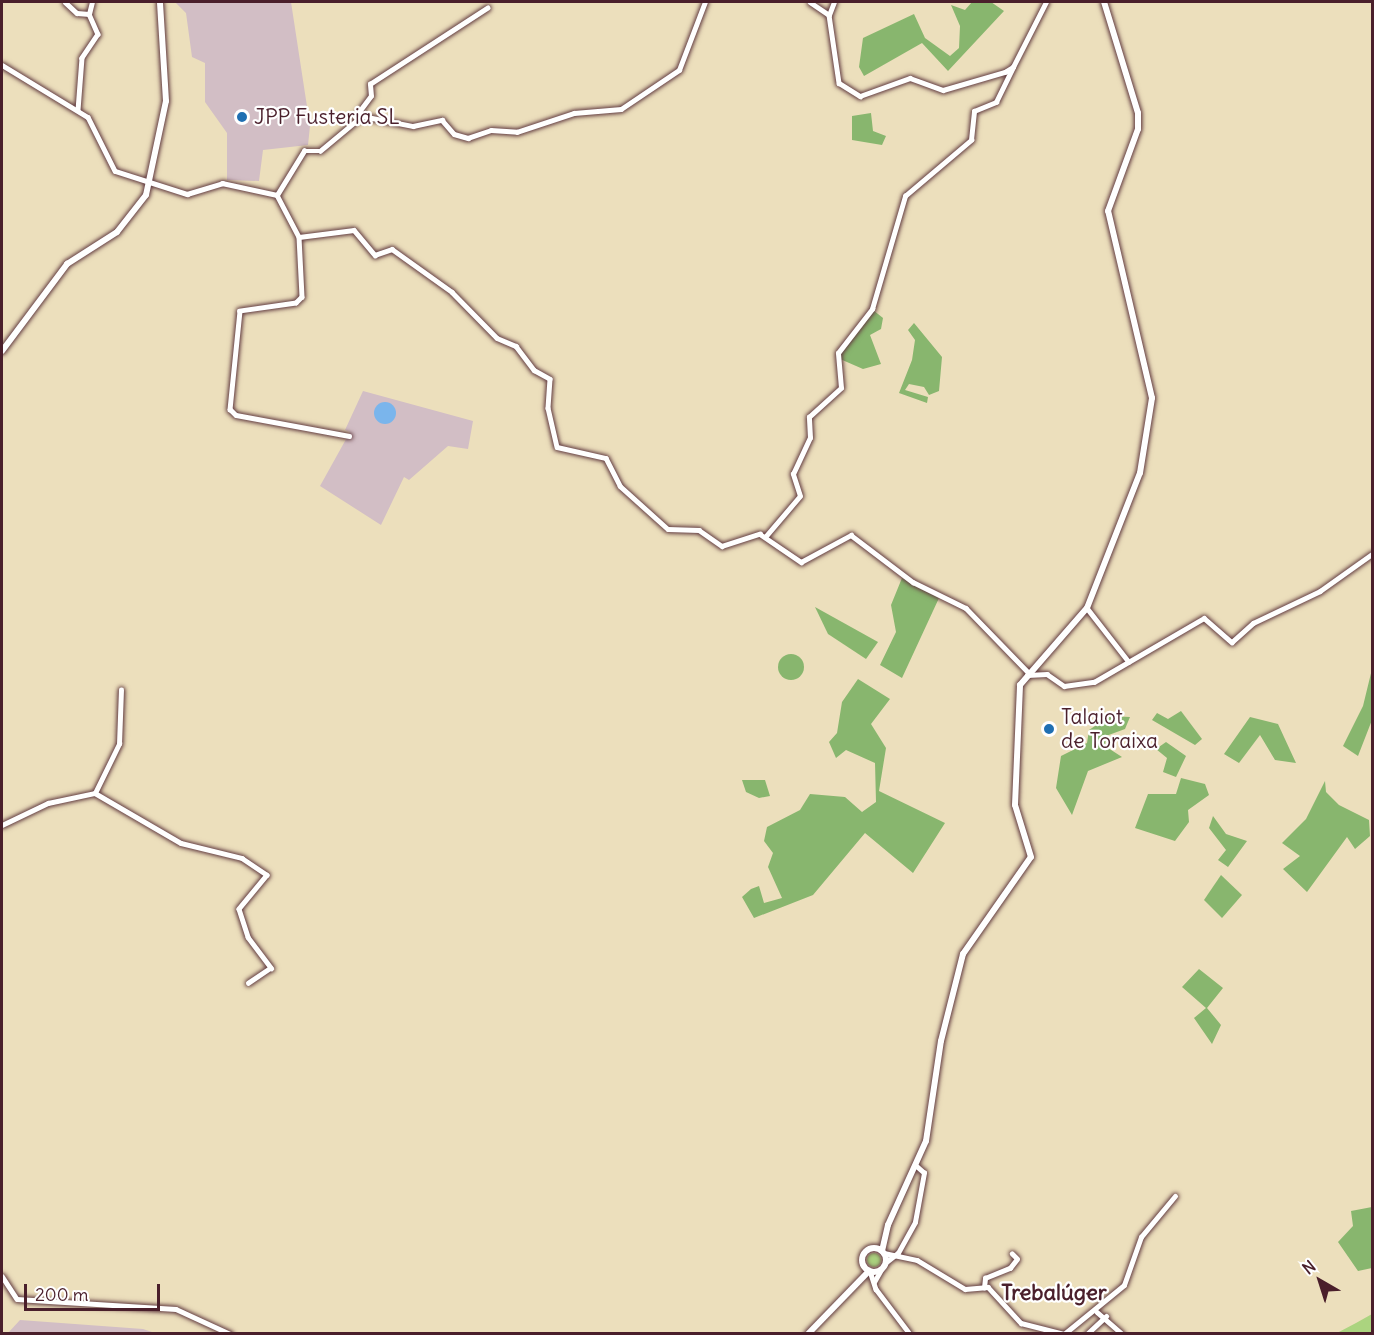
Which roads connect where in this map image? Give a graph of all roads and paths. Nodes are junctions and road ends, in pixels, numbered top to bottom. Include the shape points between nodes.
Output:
1 (65, 2) edge
2 (92, 2) edge
3 (160, 2) edge
4 (705, 2) edge
5 (810, 2) edge
6 (834, 2) edge
7 (1046, 2) edge
8 (1104, 2) edge
9 (487, 8) dead end
10 (89, 14) junction
11 (829, 15) junction
12 (2, 65) edge
13 (1013, 67) junction
14 (78, 110) junction
15 (354, 118) junction
16 (152, 180) junction
17 (277, 195) junction
18 (299, 237) junction
19 (2, 351) edge
20 (349, 436) dead end
21 (766, 536) junction
22 (1372, 554) edge
23 (1087, 608) junction
24 (1129, 662) junction
25 (1026, 674) junction
26 (122, 690) dead end
27 (95, 793) junction
28 (2, 825) edge
29 (249, 983) dead end
30 (917, 1167) junction
31 (1175, 1196) dead end
32 (882, 1238) junction
33 (873, 1248) junction
34 (883, 1252) junction
35 (898, 1253) junction
36 (1012, 1254) dead end
37 (862, 1262) junction
38 (885, 1263) junction
39 (880, 1270) junction
40 (870, 1271) junction
41 (2, 1276) edge
42 (857, 1278) junction
43 (874, 1283) junction
44 (984, 1288) junction
45 (1097, 1311) junction
46 (1106, 1316) junction
47 (230, 1334) edge
48 (808, 1334) edge
49 (910, 1334) edge
50 (1087, 1334) edge
51 (1122, 1334) edge

1 - 10 street via 77,13
2 - 10 street
3 - 16 main road via 166,101
4 - 15 street via 679,70 621,108 574,113 516,132 491,130 468,138 454,134 442,120 413,126 368,114
5 - 11 street
6 - 11 street
7 - 13 street
8 - 23 main road via 1138,113 1138,129 1108,211 1152,398 1134,495
9 - 15 street via 370,84 371,96
10 - 14 street via 98,34 82,58
11 - 13 street via 839,83 852,94 869,96 910,78 943,90 956,89
12 - 14 street
13 - 21 street via 996,102 974,111 971,140 905,196 872,309 837,353 841,388 809,417 810,438 793,474 801,496
14 - 16 street via 88,117 109,165
15 - 17 street via 320,151 304,151
16 - 17 street via 187,194 222,183
16 - 19 main road via 124,226 67,264
17 - 18 street
18 - 20 street via 301,302 244,309 237,316 230,409 236,415
18 - 21 street via 354,230 375,255 392,249 452,292 550,380 548,410 557,447 606,458 620,486 668,529 699,530 722,546
21 - 25 street via 801,562 851,535 913,582 966,608
22 - 24 street via 1320,591 1253,623 1232,642 1204,618
23 - 24 street
23 - 25 main road
24 - 25 street via 1094,682 1059,682 1042,673
25 - 30 main road via 1018,694 1015,805 1031,856 963,954 941,1041 932,1112
26 - 27 street via 119,744
27 - 28 street via 48,803
27 - 29 street via 181,843 235,854 267,875 239,909 248,937 271,968
30 - 32 main road
30 - 35 street via 924,1173 917,1215
31 - 45 street via 1141,1237 1132,1275
32 - 33 main road
32 - 34 main road
33 - 34 main road
33 - 37 main road
34 - 35 street
34 - 38 main road
35 - 38 street
35 - 44 street via 965,1289
36 - 44 street via 1017,1259 1010,1268 985,1278
37 - 40 main road
37 - 42 main road
38 - 39 main road
39 - 40 main road
39 - 43 street
40 - 42 main road
40 - 43 street
41 - 47 street via 17,1299 176,1309
42 - 48 main road
43 - 49 street
44 - 45 street via 1030,1326 1064,1334
45 - 46 street
46 - 50 street
46 - 51 street

